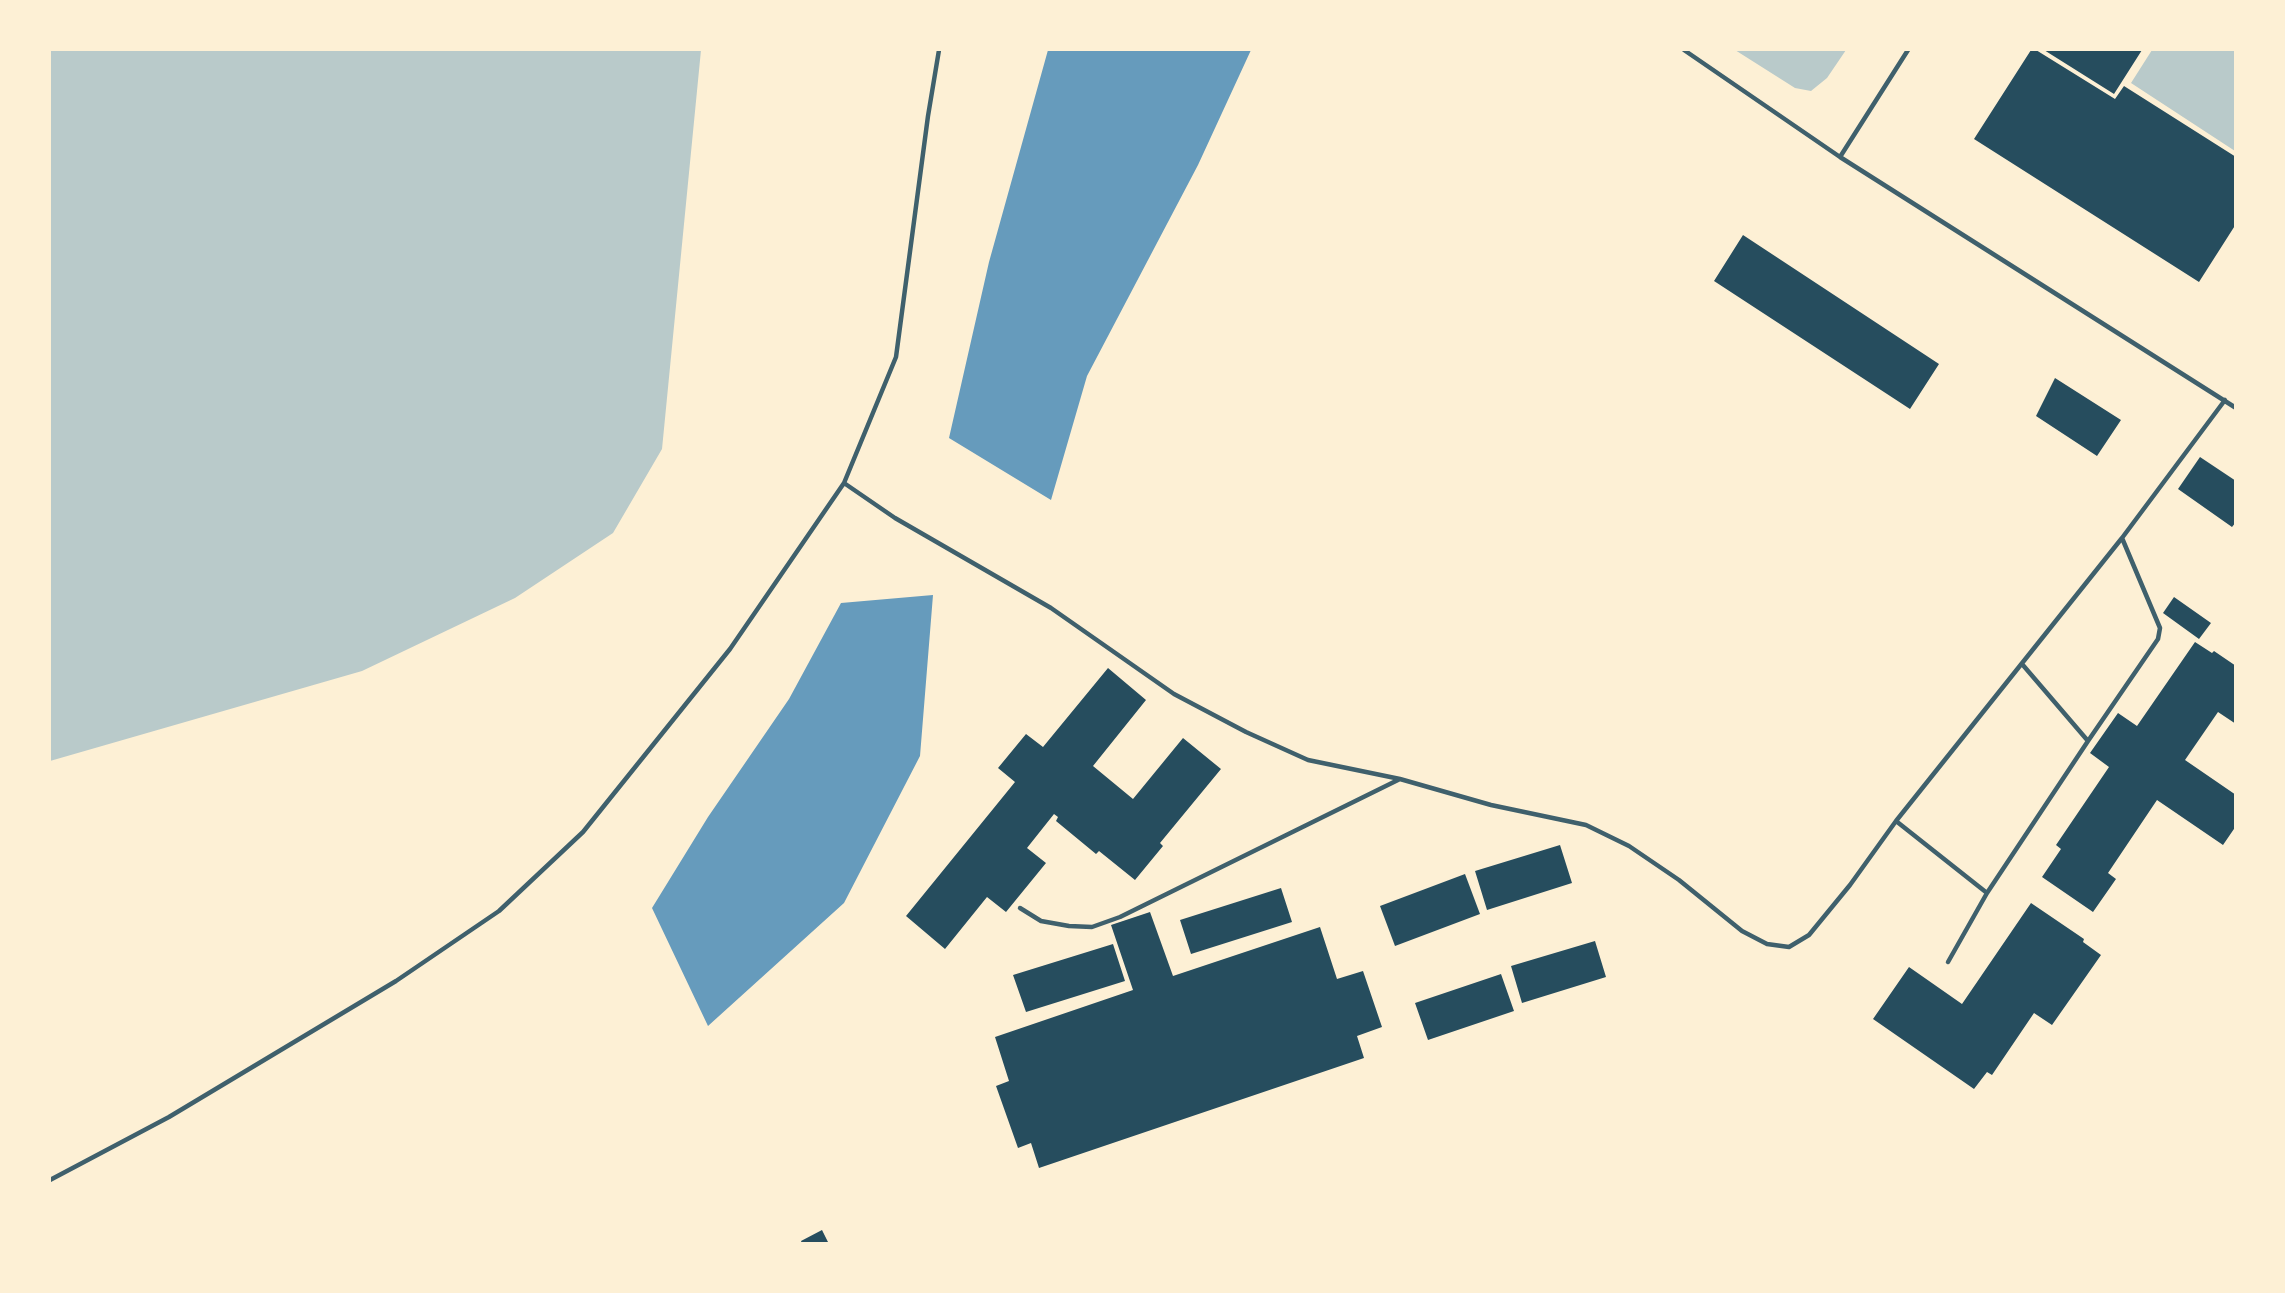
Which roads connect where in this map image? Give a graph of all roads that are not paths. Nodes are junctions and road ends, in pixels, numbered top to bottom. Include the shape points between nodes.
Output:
1 (939, 50) edge
2 (1684, 50) edge
3 (1908, 50) edge
4 (1840, 157) junction
5 (2224, 400) junction
6 (2235, 408) edge
7 (844, 483) junction
8 (2122, 538) junction
9 (2022, 664) junction
10 (2088, 741) junction
11 (1400, 779) junction
12 (1896, 821) junction
13 (1987, 893) junction
14 (1020, 908) dead end
15 (1948, 962) dead end
16 (50, 1180) edge

1 - 7 lane via 896,357
2 - 4 lane
3 - 4 lane
4 - 5 lane
5 - 6 lane
5 - 8 lane
7 - 11 lane via 895,518 1051,608 1174,694 1308,760
7 - 16 lane via 730,649 679,713 583,832 499,911 386,987 169,1117
8 - 9 lane
8 - 10 lane via 2160,628 2158,639
9 - 10 lane
9 - 12 lane
10 - 13 lane
11 - 12 lane via 1491,805 1586,825 1629,846 1742,931 1767,944 1789,947 1809,935
11 - 14 lane via 1120,917 1092,927 1041,921
12 - 13 lane
13 - 15 lane

